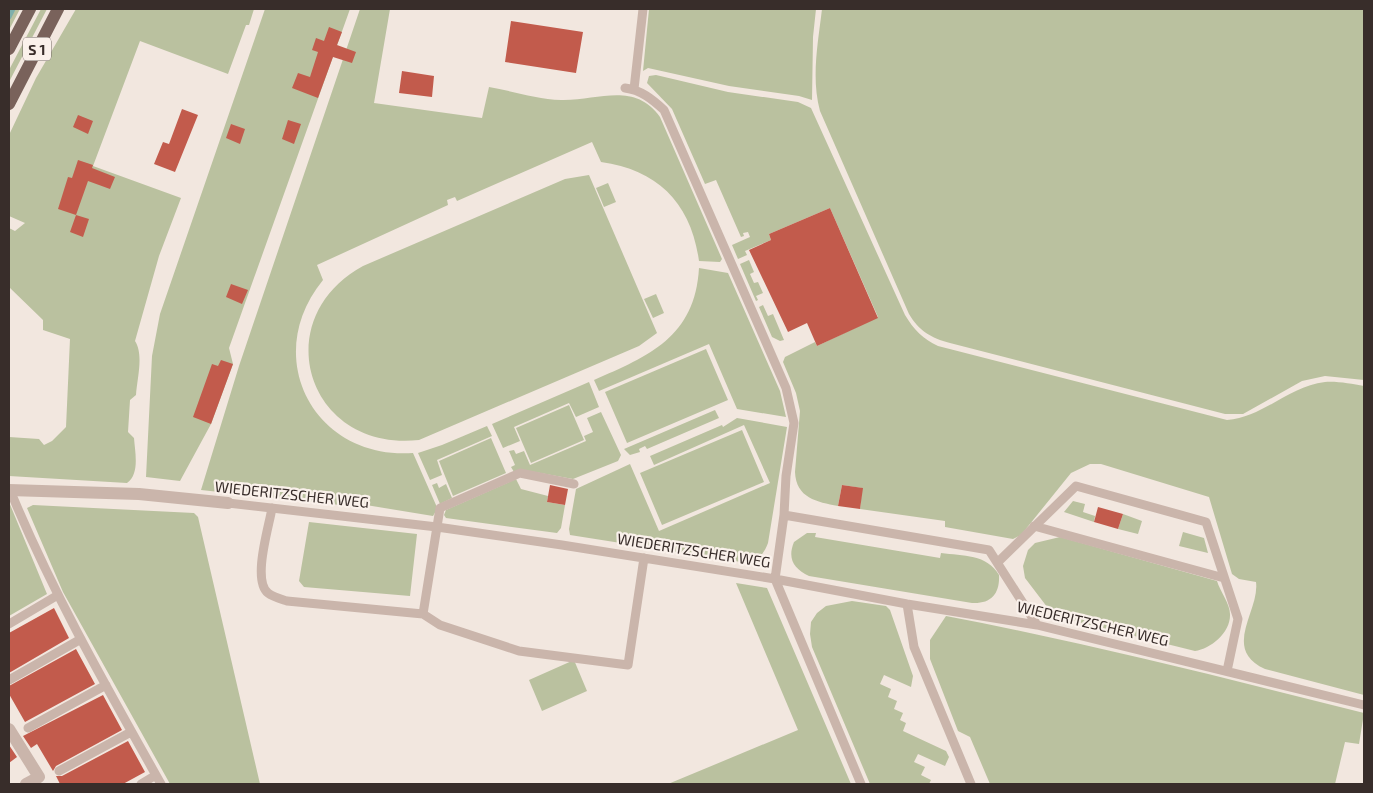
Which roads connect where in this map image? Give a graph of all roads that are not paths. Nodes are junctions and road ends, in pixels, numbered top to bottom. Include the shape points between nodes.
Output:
1 (30, 9) edge
2 (58, 9) edge
3 (643, 9) edge
4 (9, 49) edge
5 (625, 88) dead end
6 (634, 89) junction
7 (9, 104) edge
8 (574, 484) dead end
9 (10, 490) edge
10 (228, 503) joint
11 (272, 508) junction
12 (784, 515) junction
13 (1034, 526) junction
14 (436, 527) junction
15 (644, 558) junction
16 (998, 562) junction
17 (1224, 578) junction
18 (775, 579) junction
19 (58, 595) junction
20 (907, 604) junction
21 (423, 614) junction
22 (9, 624) edge
23 (1037, 625) junction
24 (81, 639) junction
25 (1227, 670) junction
26 (9, 680) edge
27 (106, 685) junction
28 (1364, 706) edge
29 (28, 728) dead end
30 (9, 729) edge
31 (131, 732) junction
32 (59, 771) dead end
33 (156, 775) junction
34 (26, 784) edge
35 (141, 784) edge
36 (162, 784) edge
37 (861, 784) edge
38 (971, 784) edge

1 - 4 main road, S 1
2 - 7 main road, S 1
3 - 6 lane
5 - 6 lane
6 - 12 lane via 650,97 664,110 786,388 794,422
8 - 14 lane via 520,473 440,508
9 - 10 street, WIEDERITZSCHER WEG via 139,494
9 - 19 lane
10 - 11 lane, WIEDERITZSCHER WEG
11 - 14 lane, WIEDERITZSCHER WEG
11 - 21 lane via 260,571 261,584 268,594 287,601
12 - 16 lane via 989,550
12 - 18 lane
13 - 16 lane
13 - 17 lane
13 - 17 lane via 1076,486 1206,522
14 - 15 lane, WIEDERITZSCHER WEG
14 - 21 lane
15 - 18 lane, WIEDERITZSCHER WEG
15 - 21 lane via 628,665 519,650 440,625
16 - 23 lane
17 - 25 lane via 1238,619
18 - 20 lane, WIEDERITZSCHER WEG
18 - 37 lane
19 - 22 lane
19 - 24 lane
20 - 23 lane, WIEDERITZSCHER WEG
20 - 38 lane via 914,647
23 - 25 lane, WIEDERITZSCHER WEG
24 - 26 lane
24 - 27 lane
25 - 28 lane, WIEDERITZSCHER WEG
27 - 29 lane
27 - 31 lane
30 - 34 street via 39,777
31 - 32 lane
31 - 33 lane
33 - 35 lane
33 - 36 lane

